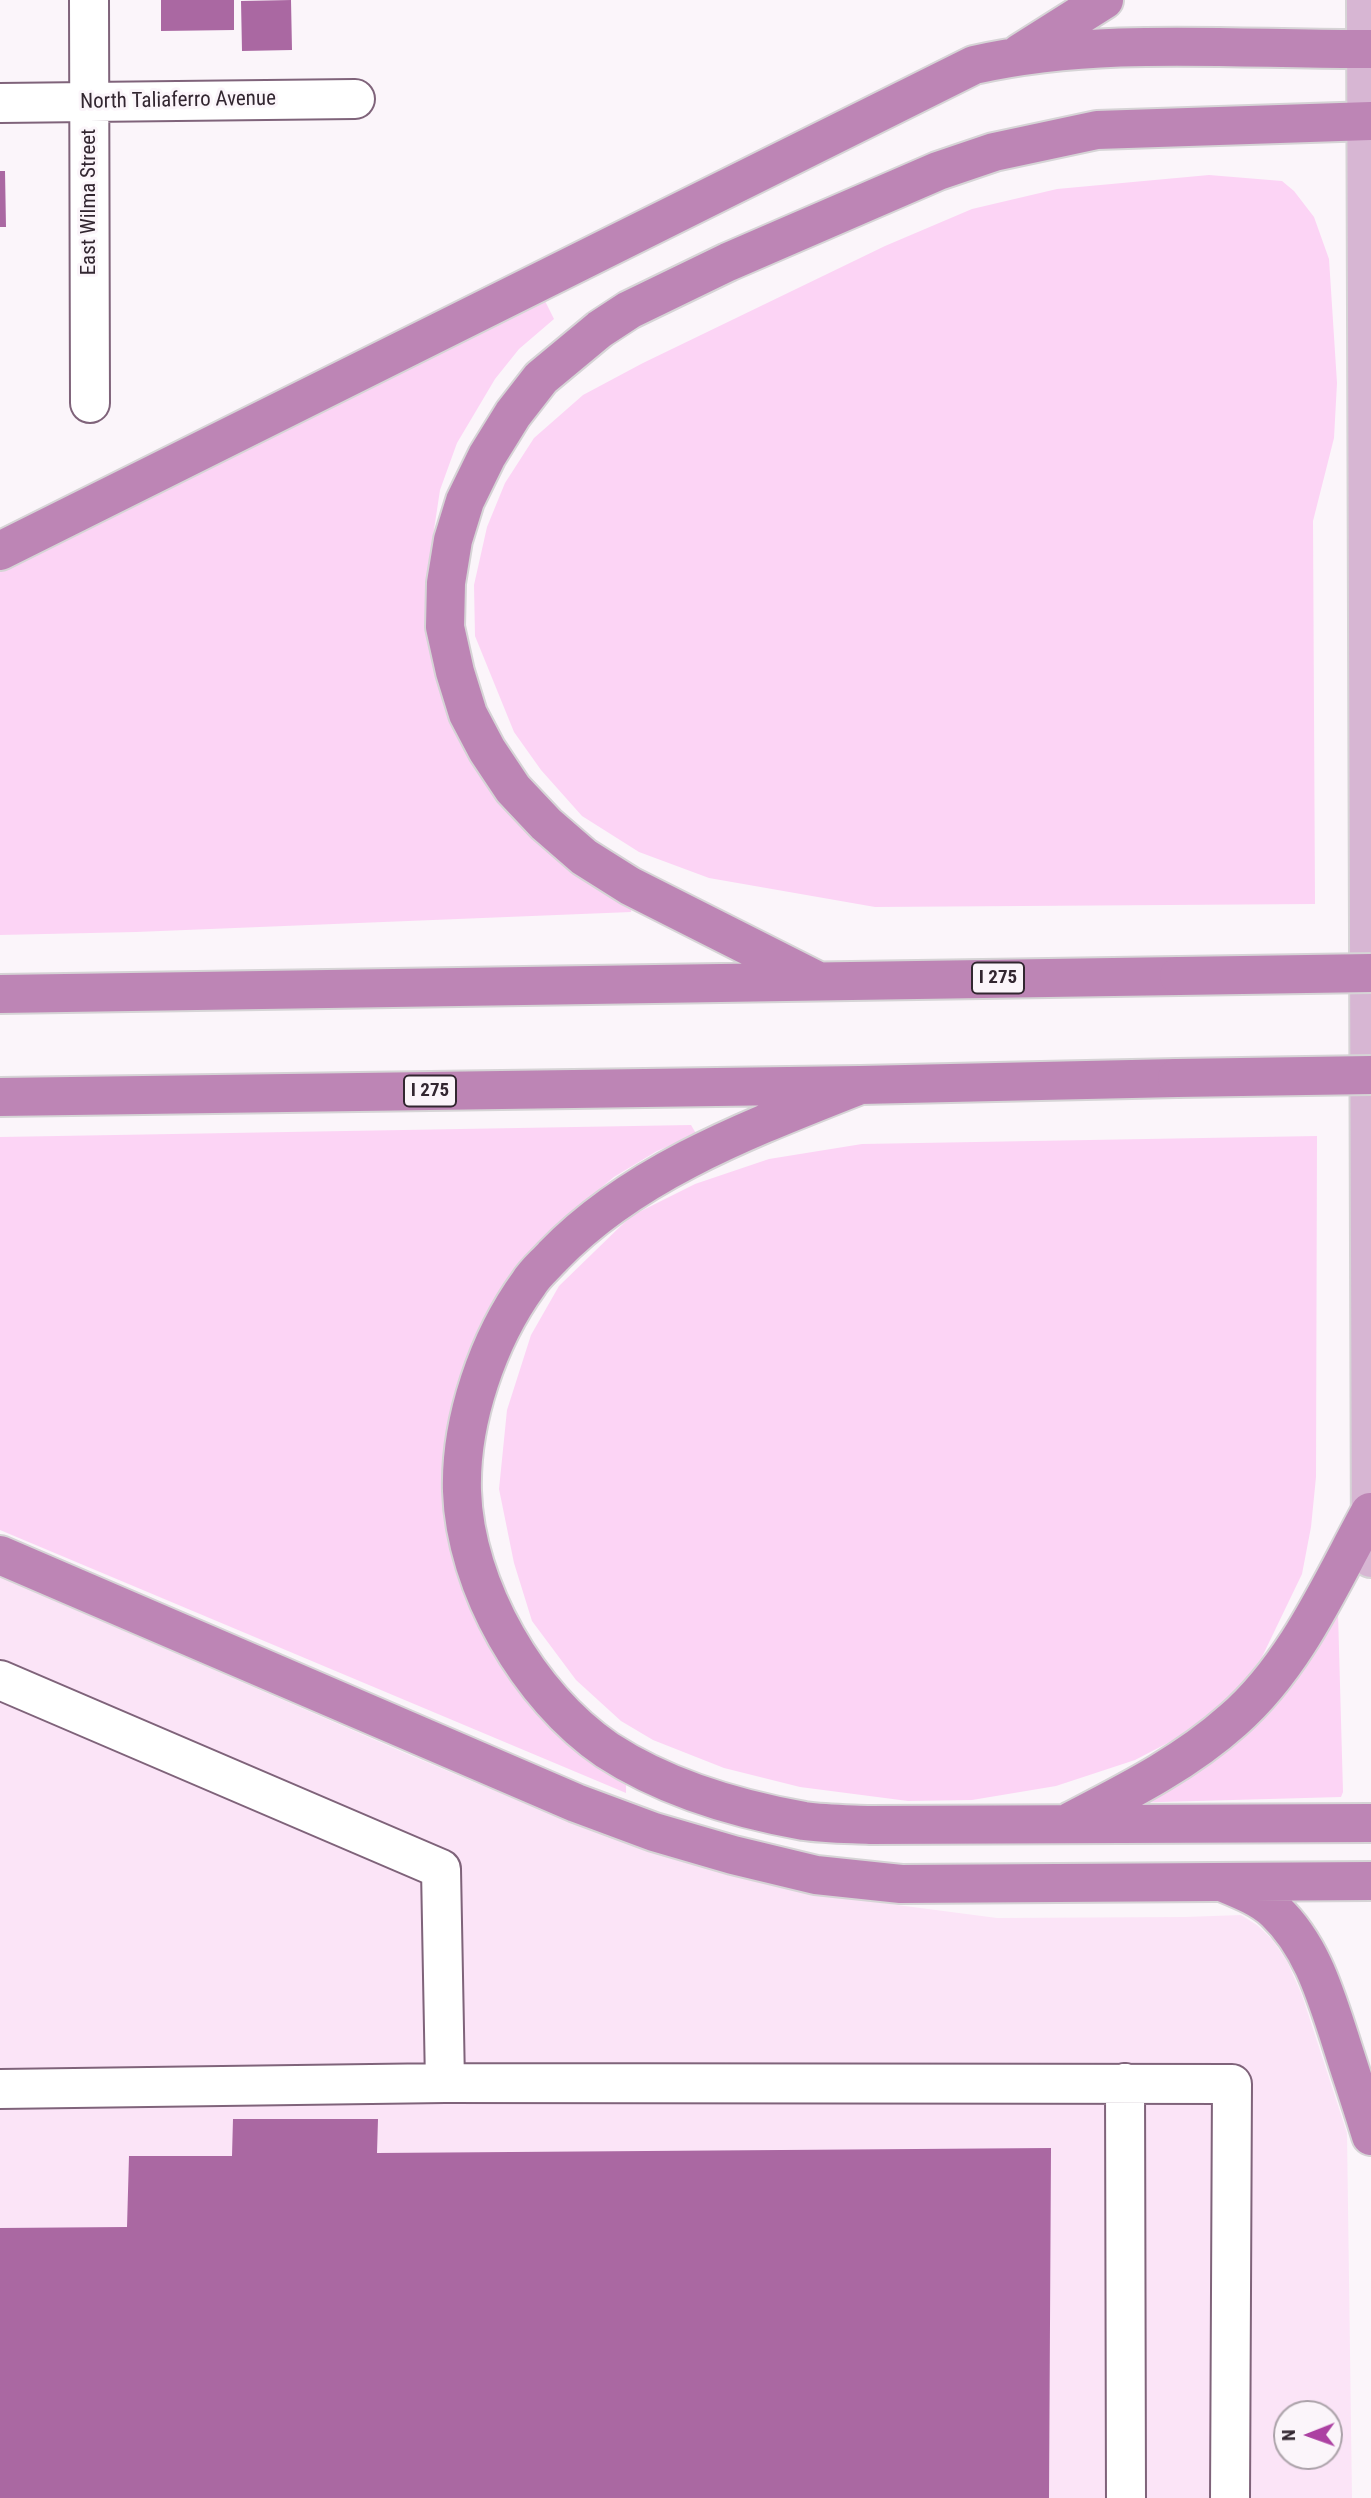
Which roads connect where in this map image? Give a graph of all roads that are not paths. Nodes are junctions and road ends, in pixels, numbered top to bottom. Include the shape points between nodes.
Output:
1 (89, 0) edge
2 (1104, 0) edge
3 (1366, 0) edge
4 (1369, 49) edge
5 (1016, 55) junction
6 (355, 99) dead end
7 (90, 102) junction
8 (0, 103) edge
9 (1369, 121) edge
10 (90, 403) dead end
11 (0, 551) edge
12 (1371, 973) edge
13 (818, 981) junction
14 (0, 994) edge
15 (1371, 1075) edge
16 (860, 1086) junction
17 (0, 1097) edge
18 (1370, 1512) edge
19 (0, 1555) edge
20 (1371, 1559) edge
21 (0, 1680) edge
22 (1371, 1823) edge
23 (1066, 1824) junction
24 (1219, 1880) junction
25 (1371, 1881) edge
26 (445, 2083) junction
27 (1125, 2083) junction
28 (0, 2089) edge
29 (1371, 2136) edge
30 (1125, 2498) edge
31 (1230, 2498) edge

1 - 7 street, East Wilma Street
2 - 5 highway
3 - 4 main road
4 - 5 highway via 1173,47
4 - 9 main road
5 - 11 highway via 974,65
6 - 7 street, North Taliaferro Avenue
7 - 8 street, North Taliaferro Avenue
7 - 10 street, East Wilma Street
9 - 13 highway via 1097,130 994,152 938,171 629,310 541,378 513,414 465,501 446,583 445,627 455,672 468,714 487,750 513,789 584,857 630,886
9 - 18 main road
12 - 13 highway, I 275, bridge
13 - 14 highway, I 275
15 - 16 highway, I 275, bridge
16 - 17 highway, I 275
16 - 23 highway via 777,1118 646,1182 602,1212 529,1282 490,1353 476,1394 462,1491 470,1545 508,1640 537,1682 580,1728 632,1765 706,1796 806,1821
18 - 20 main road
18 - 23 highway via 1306,1629 1273,1677 1234,1720 1178,1762
19 - 24 highway via 576,1803 733,1855 816,1875 901,1884
21 - 26 street via 441,1869
22 - 23 highway
24 - 25 highway
24 - 29 highway via 1273,1909 1307,1952
26 - 27 street
26 - 28 street
27 - 30 street
27 - 31 street via 1232,2084

